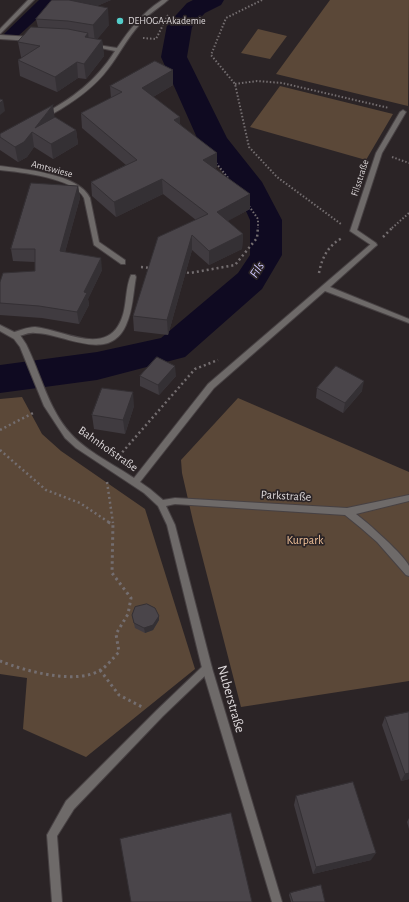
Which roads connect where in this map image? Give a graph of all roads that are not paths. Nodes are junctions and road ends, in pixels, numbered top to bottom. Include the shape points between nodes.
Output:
1 (31, 0) edge
2 (164, 0) edge
3 (0, 32) edge
4 (0, 37) edge
5 (39, 39) edge
6 (83, 43) edge
7 (118, 50) junction
8 (403, 112) road end
9 (40, 117) edge
10 (0, 168) edge
11 (123, 262) road end
12 (133, 277) dead end
13 (325, 288) junction
14 (408, 321) edge
15 (0, 328) edge
16 (14, 335) junction
17 (136, 483) junction
18 (409, 498) edge
19 (161, 504) junction
20 (347, 512) junction
21 (409, 572) edge
22 (207, 668) junction
23 (57, 902) edge
24 (277, 902) edge

1 - 3 street
2 - 7 street via 143,16
4 - 5 street
6 - 7 street
7 - 9 street via 107,68 90,86 54,111
8 - 13 street, Filsstraße via 379,153 353,231 374,245
10 - 11 street, Amtswiese via 56,178 74,184 85,195 96,243
12 - 16 street via 122,327 113,338 101,342 76,340 34,330
13 - 14 street
13 - 17 street via 211,386
15 - 16 street, Bahnhofstraße
16 - 17 street, Bahnhofstraße via 23,346 48,406 68,436
17 - 19 street, Bahnhofstraße
18 - 20 street, Parkstraße
19 - 20 street, Parkstraße via 175,501
19 - 22 street, Nuberstraße via 171,525
20 - 21 street via 364,523
22 - 23 street via 70,805 52,835
22 - 24 street, Nuberstraße

